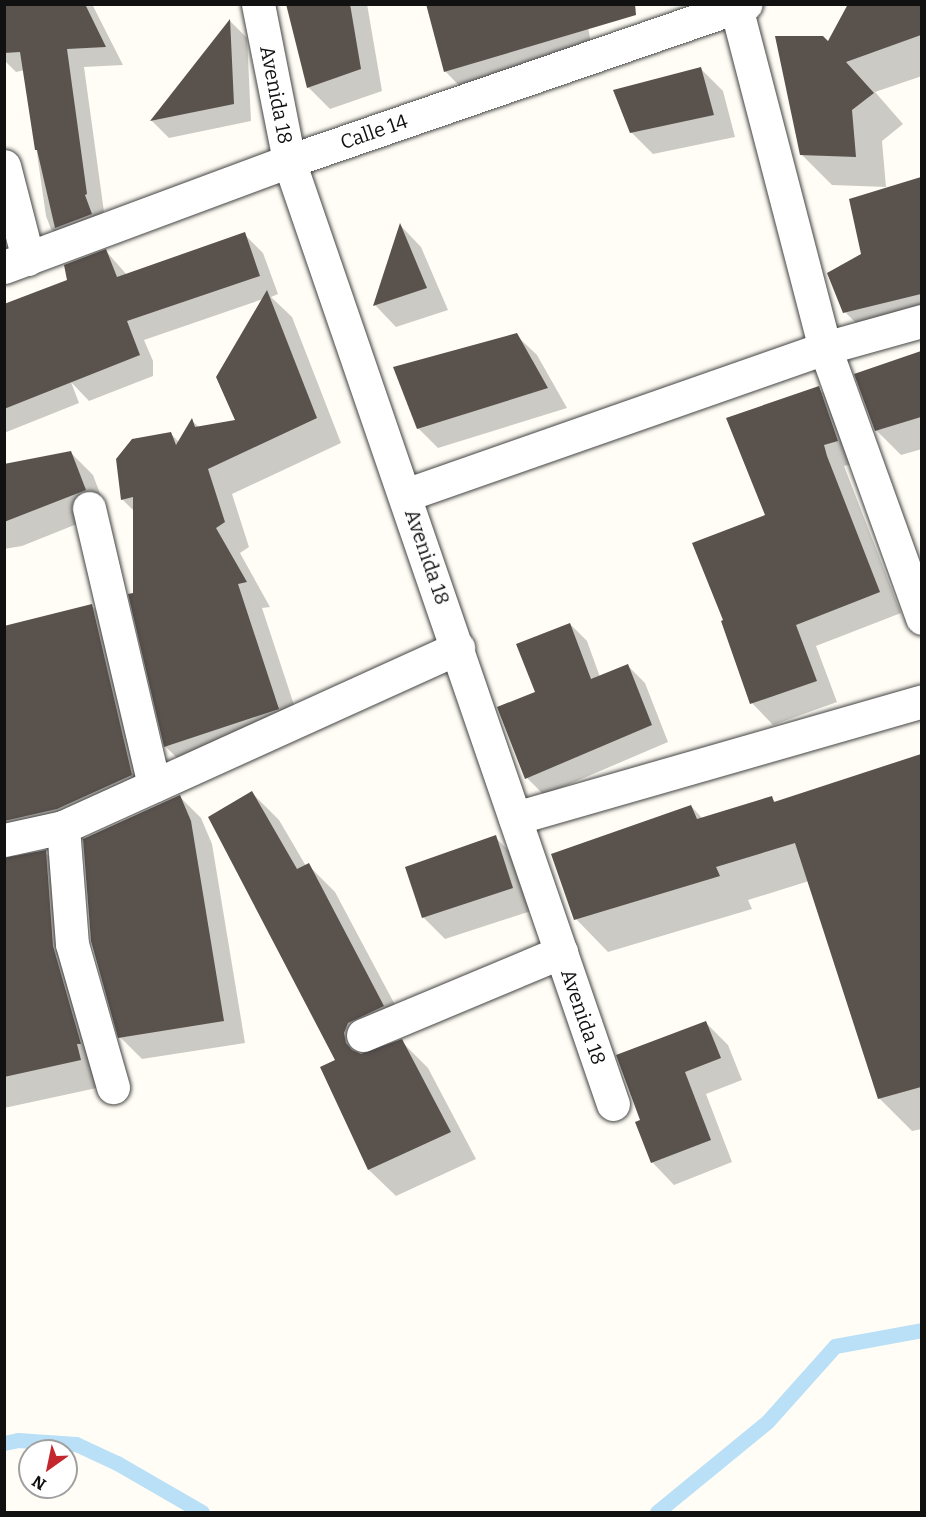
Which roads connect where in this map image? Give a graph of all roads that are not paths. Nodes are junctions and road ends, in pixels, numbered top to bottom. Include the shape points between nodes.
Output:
1 (258, 4) edge
2 (741, 6) edge
3 (289, 161) junction
4 (4, 166) edge
5 (16, 263) edge
6 (921, 321) edge
7 (825, 348) junction
8 (405, 495) junction
9 (89, 508) dead end
10 (921, 618) edge
11 (458, 648) junction
12 (921, 701) edge
13 (154, 786) junction
14 (515, 818) junction
15 (63, 827) junction
16 (4, 840) edge
17 (561, 952) junction
18 (363, 1035) dead end
19 (113, 1087) dead end
20 (613, 1104) dead end

1 - 3 street, Avenida 18
2 - 3 street, Calle 14
2 - 7 street
3 - 5 street, Calle 14
3 - 8 street, Avenida 18
4 - 5 street
6 - 7 street
7 - 8 street
7 - 10 street
8 - 11 street, Avenida 18
9 - 13 street
11 - 13 street
11 - 14 street, Avenida 18
12 - 14 street
13 - 15 street
14 - 17 street, Avenida 18
15 - 16 street
15 - 19 street via 72,944
17 - 18 street
17 - 20 street, Avenida 18

